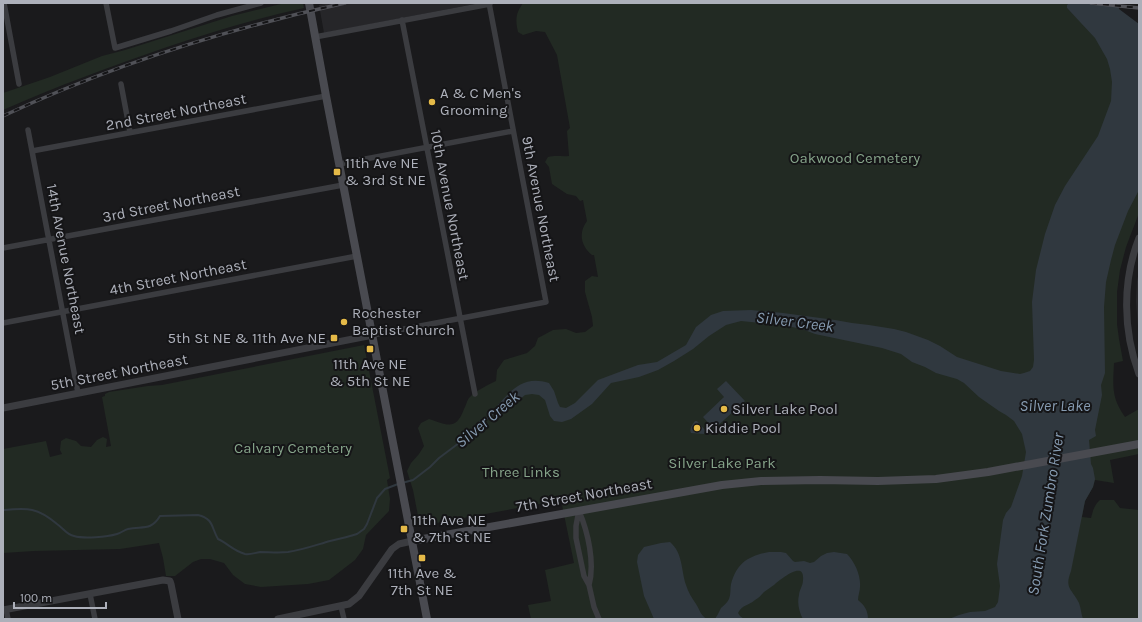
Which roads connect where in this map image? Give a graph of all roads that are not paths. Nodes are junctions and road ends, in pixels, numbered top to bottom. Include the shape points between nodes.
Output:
1 (4, 3) edge
2 (106, 3) edge
3 (261, 3) edge
4 (309, 3) edge
5 (490, 4) edge
6 (402, 20) junction
7 (315, 37) junction
8 (19, 84) dead end
9 (121, 84) dead end
10 (326, 96) junction
11 (28, 130) dead end
12 (514, 131) junction
13 (130, 132) junction
14 (426, 148) junction
15 (32, 151) junction
16 (339, 164) junction
17 (343, 185) junction
18 (1139, 238) edge
19 (49, 239) junction
20 (3, 248) edge
21 (357, 256) junction
22 (546, 302) joint
23 (63, 311) junction
24 (460, 318) junction
25 (3, 323) edge
26 (373, 335) junction
27 (1139, 374) edge
28 (78, 393) junction
29 (475, 394) dead end
30 (3, 408) edge
31 (1139, 444) edge
32 (579, 510) junction
33 (412, 541) junction
34 (590, 585) junction
35 (90, 594) junction
36 (341, 606) junction
37 (4, 609) edge
38 (8, 619) edge
39 (95, 619) edge
40 (178, 619) edge
41 (278, 619) edge
42 (344, 619) edge
43 (427, 619) edge
44 (599, 619) edge

1 - 8 street
2 - 3 street via 115,48
4 - 7 main road
5 - 6 street
5 - 12 street, 9th Avenue Northeast
6 - 7 street
6 - 14 street, 10th Avenue Northeast
7 - 10 main road
9 - 13 street
10 - 13 street, 2nd Street Northeast
10 - 16 main road
11 - 15 street, 14th Avenue Northeast
12 - 14 street
12 - 22 street, 9th Avenue Northeast
13 - 15 street, 2nd Street Northeast
14 - 16 street
14 - 24 street, 10th Avenue Northeast
15 - 19 street, 14th Avenue Northeast
16 - 17 main road
17 - 19 street, 3rd Street Northeast
17 - 21 main road
18 - 27 street via 1129,277 1127,312 1130,343
19 - 20 street, 3rd Street Northeast
19 - 23 street, 14th Avenue Northeast
21 - 23 street, 4th Street Northeast
21 - 26 main road
22 - 24 street, 5th Street Northeast
23 - 25 street, 4th Street Northeast
23 - 28 street, 14th Avenue Northeast
24 - 26 street, 5th Street Northeast
24 - 29 street, 10th Avenue Northeast
26 - 28 street, 5th Street Northeast
26 - 33 main road
28 - 30 street, 5th Street Northeast
31 - 32 main road, 7th Street Northeast via 956,477 878,481 742,482
32 - 33 main road, 7th Street Northeast
32 - 34 street via 591,561
32 - 34 street via 576,538 584,576
33 - 36 street, 7th Street Northeast via 399,544 392,549 359,596 349,604
33 - 43 main road
34 - 44 street
35 - 37 street
35 - 39 street
35 - 40 street via 163,580 170,581
36 - 41 street, 7th Street Northeast
36 - 42 street
37 - 38 street

